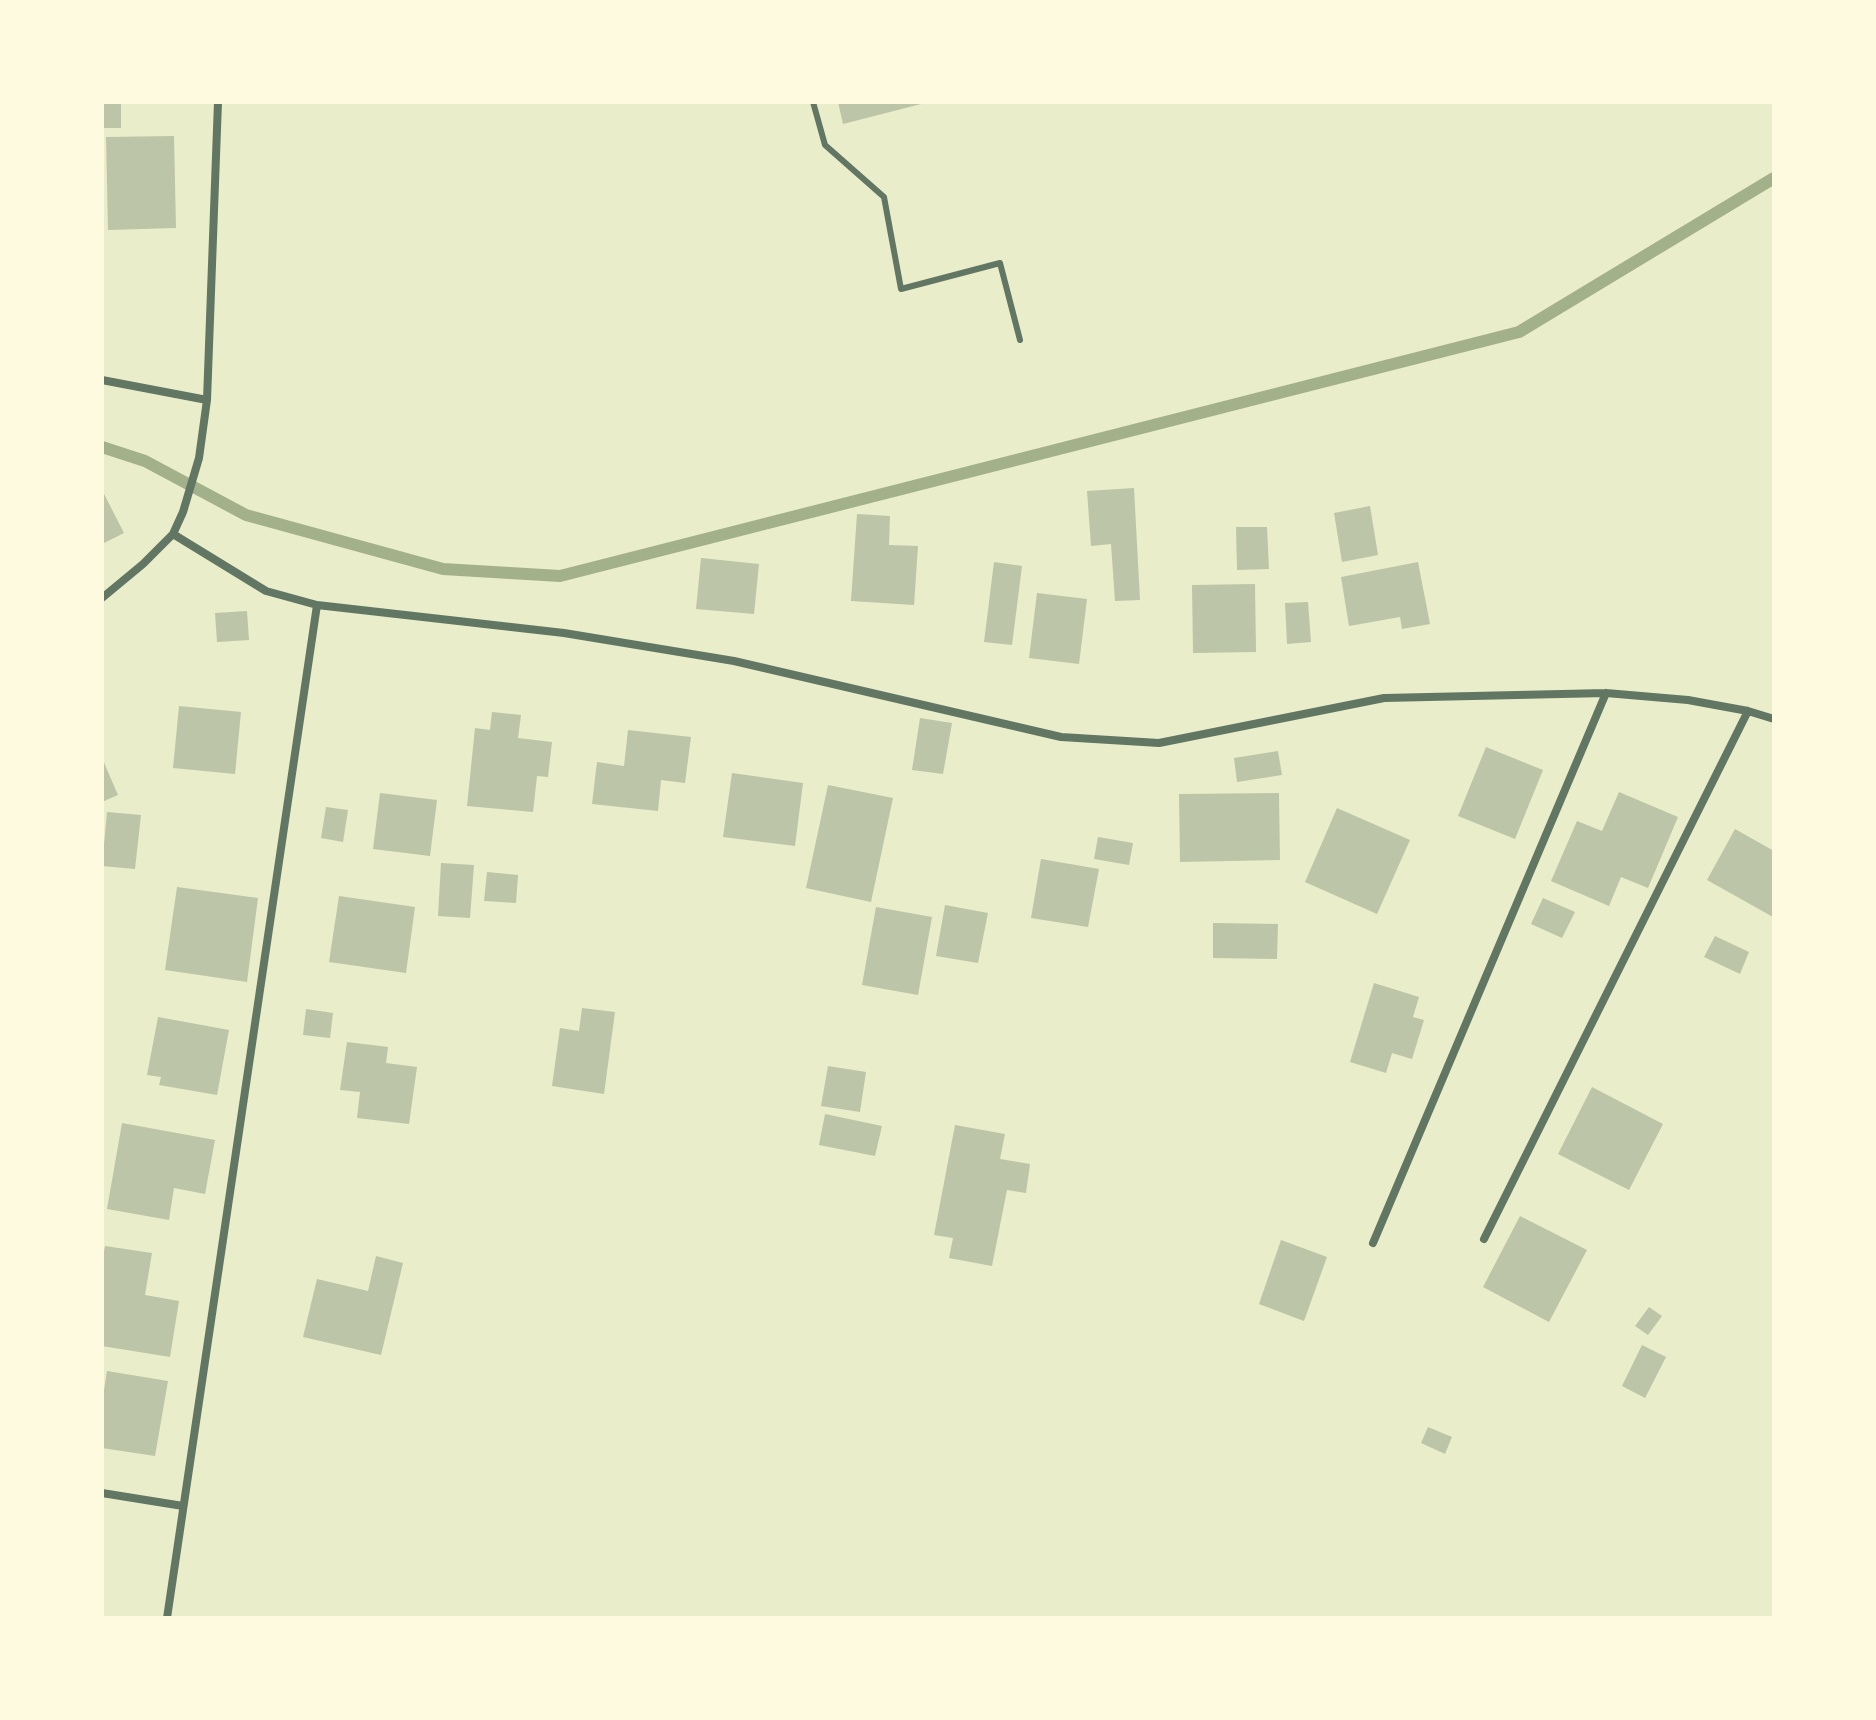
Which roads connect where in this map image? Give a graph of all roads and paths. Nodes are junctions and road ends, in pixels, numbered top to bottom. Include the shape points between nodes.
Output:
1 (218, 102) edge
2 (813, 102) edge
3 (1020, 340) dead end
4 (102, 380) edge
5 (207, 400) junction
6 (173, 534) junction
7 (102, 598) edge
8 (317, 605) junction
9 (1606, 693) junction
10 (1748, 711) junction
11 (1774, 719) edge
12 (1484, 1239) dead end
13 (1373, 1243) dead end
14 (102, 1493) edge
15 (183, 1506) junction
16 (167, 1618) edge

1 - 5 street
2 - 3 lane via 825,145 884,197 901,289 1000,263
4 - 5 street
5 - 6 street via 199,458
6 - 7 street
6 - 8 street via 266,591
8 - 9 street via 564,633 734,661 1075,738 1159,743 1384,698
8 - 15 street
9 - 10 street
9 - 13 street
10 - 11 street
10 - 12 street
14 - 15 street
15 - 16 street

